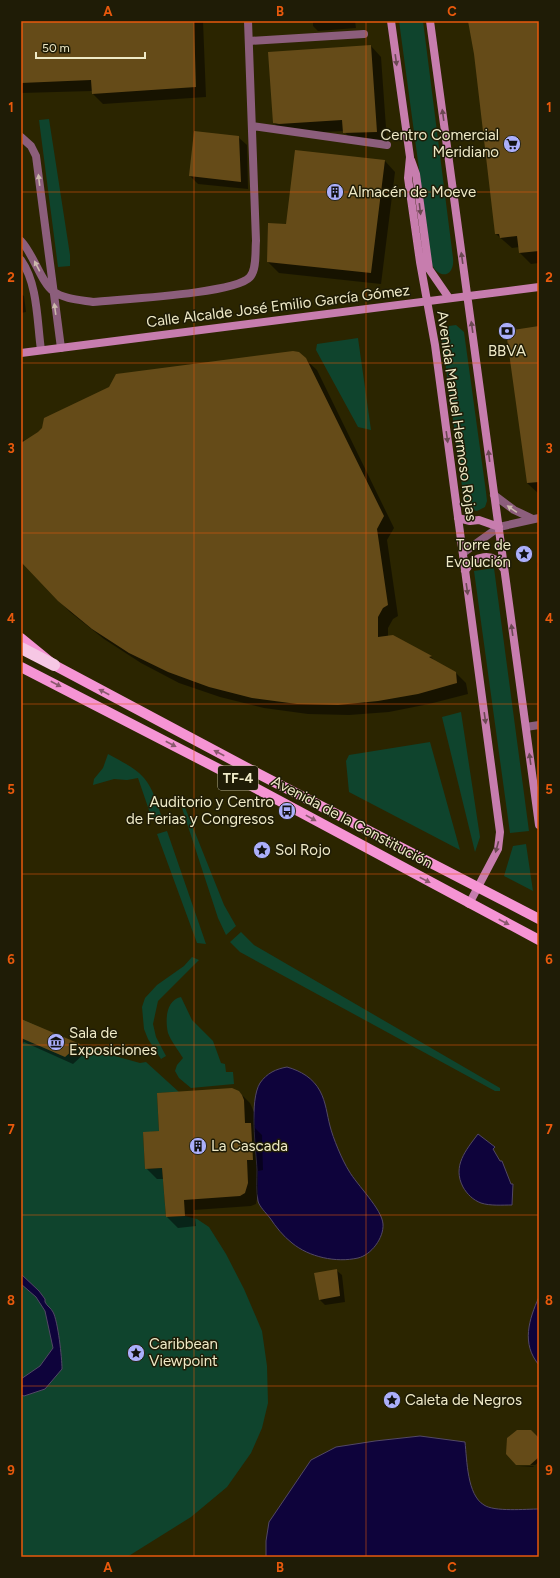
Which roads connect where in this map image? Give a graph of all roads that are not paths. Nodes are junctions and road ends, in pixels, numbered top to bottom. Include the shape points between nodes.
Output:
1 (248, 21) edge
2 (391, 21) edge
3 (430, 21) edge
4 (364, 34) dead end
5 (248, 42) junction
6 (252, 126) junction
7 (21, 137) edge
8 (387, 145) dead end
9 (410, 157) junction
10 (21, 241) edge
11 (21, 260) edge
12 (21, 268) edge
13 (32, 282) junction
14 (539, 287) edge
15 (53, 291) junction
16 (468, 296) junction
17 (449, 298) junction
18 (427, 302) junction
19 (61, 348) junction
20 (41, 350) junction
21 (21, 353) edge
22 (494, 495) junction
23 (458, 518) junction
24 (536, 518) edge
25 (499, 527) junction
26 (463, 553) junction
27 (465, 571) junction
28 (504, 571) junction
29 (21, 638) edge
30 (21, 648) edge
31 (54, 665) junction
32 (21, 666) edge
33 (539, 725) edge
34 (526, 727) junction
35 (539, 825) edge
36 (478, 887) junction
37 (469, 904) junction
38 (539, 919) edge
39 (539, 940) edge

1 - 5 street
2 -> 9 street, Avenida Manuel Hermoso Rojas
16 -> 3 street, Avenida Manuel Hermoso Rojas
4 - 5 street
5 - 6 street
6 - 8 street
6 - 15 street via 256,242 254,266 250,277 240,283 215,290 93,302 74,299
15 -> 7 street via 36,156 31,146
9 -> 17 street via 416,174 429,269
9 - 18 street, Avenida Manuel Hermoso Rojas via 408,178
15 -> 10 street
11 - 13 street
12 - 13 street
13 - 20 street
14 - 16 street, Calle Alcalde José Emilio García Gómez
19 -> 15 street
16 - 17 street, Calle Alcalde José Emilio García Gómez
22 -> 16 street, Avenida Manuel Hermoso Rojas
17 - 18 street, Calle Alcalde José Emilio García Gómez
18 - 19 street, Calle Alcalde José Emilio García Gómez
18 -> 23 street, Avenida Manuel Hermoso Rojas
19 - 20 street, Calle Alcalde José Emilio García Gómez
20 - 21 street, Calle Alcalde José Emilio García Gómez
24 -> 22 street via 514,510
22 - 25 street, Avenida Manuel Hermoso Rojas
23 - 25 street via 479,520
23 - 26 street, Avenida Manuel Hermoso Rojas
24 - 25 street
25 - 26 street
25 - 28 street, Avenida Manuel Hermoso Rojas
26 - 27 street, Avenida Manuel Hermoso Rojas
27 - 28 street via 475,560 490,557 499,562
27 -> 36 street, Avenida Manuel Hermoso Rojas via 500,832 498,849
34 -> 28 street, Avenida Manuel Hermoso Rojas
29 - 31 main road
30 - 31 highway, Avenida de la Constitución / TF-4
36 -> 31 main road, Avenida de la Constitución / TF-4
32 -> 37 main road, Avenida de la Constitución / TF-4 via 246,783
33 - 34 street
35 -> 34 street, Avenida Manuel Hermoso Rojas
36 - 37 street, Avenida Manuel Hermoso Rojas
36 - 38 main road, Avenida de la Constitución / TF-4
37 -> 39 main road, Avenida de la Constitución / TF-4

